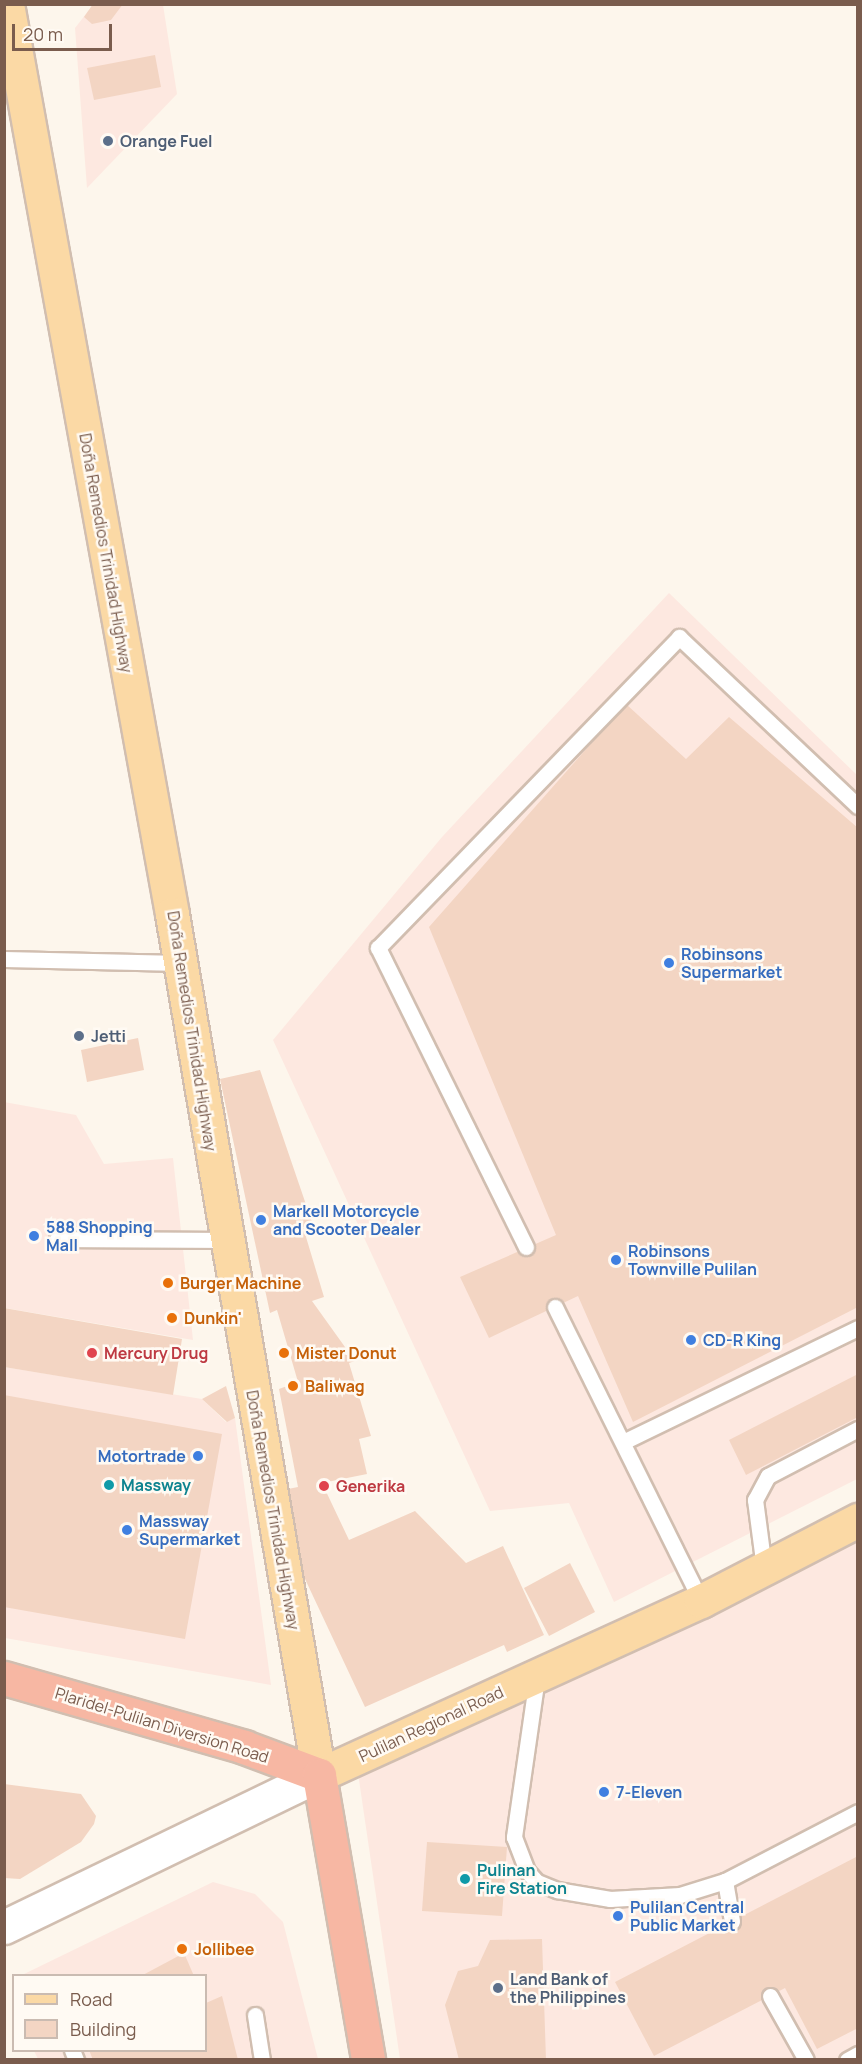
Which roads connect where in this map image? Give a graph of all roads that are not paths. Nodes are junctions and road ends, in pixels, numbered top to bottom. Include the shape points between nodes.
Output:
1 (7, 4) edge
2 (858, 806) edge
3 (4, 959) edge
4 (181, 963) junction
5 (57, 1239) dead end
6 (226, 1240) junction
7 (525, 1247) dead end
8 (555, 1307) dead end
9 (858, 1328) edge
10 (858, 1429) edge
11 (622, 1442) junction
12 (857, 1521) edge
13 (764, 1568) junction
14 (701, 1601) junction
15 (538, 1674) junction
16 (4, 1678) edge
17 (318, 1775) junction
18 (858, 1812) edge
19 (725, 1881) junction
20 (732, 1921) dead end
21 (4, 1927) edge
22 (770, 1996) dead end
23 (255, 2015) dead end
24 (858, 2054) edge
25 (262, 2060) edge
26 (368, 2060) edge
27 (806, 2060) edge
28 (847, 2060) edge

1 - 4 main road, Doña Remedios Trinidad Highway
2 - 7 lane via 679,638 378,948
3 - 4 lane
4 - 6 main road, Doña Remedios Trinidad Highway
5 - 6 lane
6 - 17 main road, Doña Remedios Trinidad Highway
8 - 11 lane
9 - 11 lane
10 - 13 lane via 768,1476 755,1500
11 - 14 lane
12 - 13 main road, Pulilan Regional Road
13 - 14 main road, Pulilan Regional Road
14 - 15 main road, Pulilan Regional Road
15 - 17 main road, Pulilan Regional Road
15 - 19 lane via 514,1815 514,1837 527,1871 537,1882 557,1890 610,1899 680,1895
16 - 17 highway, Plaridel-Pulilan Diversion Road via 244,1747
17 - 21 main road, Pulilan Regional Road
17 - 26 highway, Doña Remedios Trinidad Highway
18 - 19 lane
19 - 20 lane
22 - 27 lane
23 - 25 lane
24 - 28 lane

